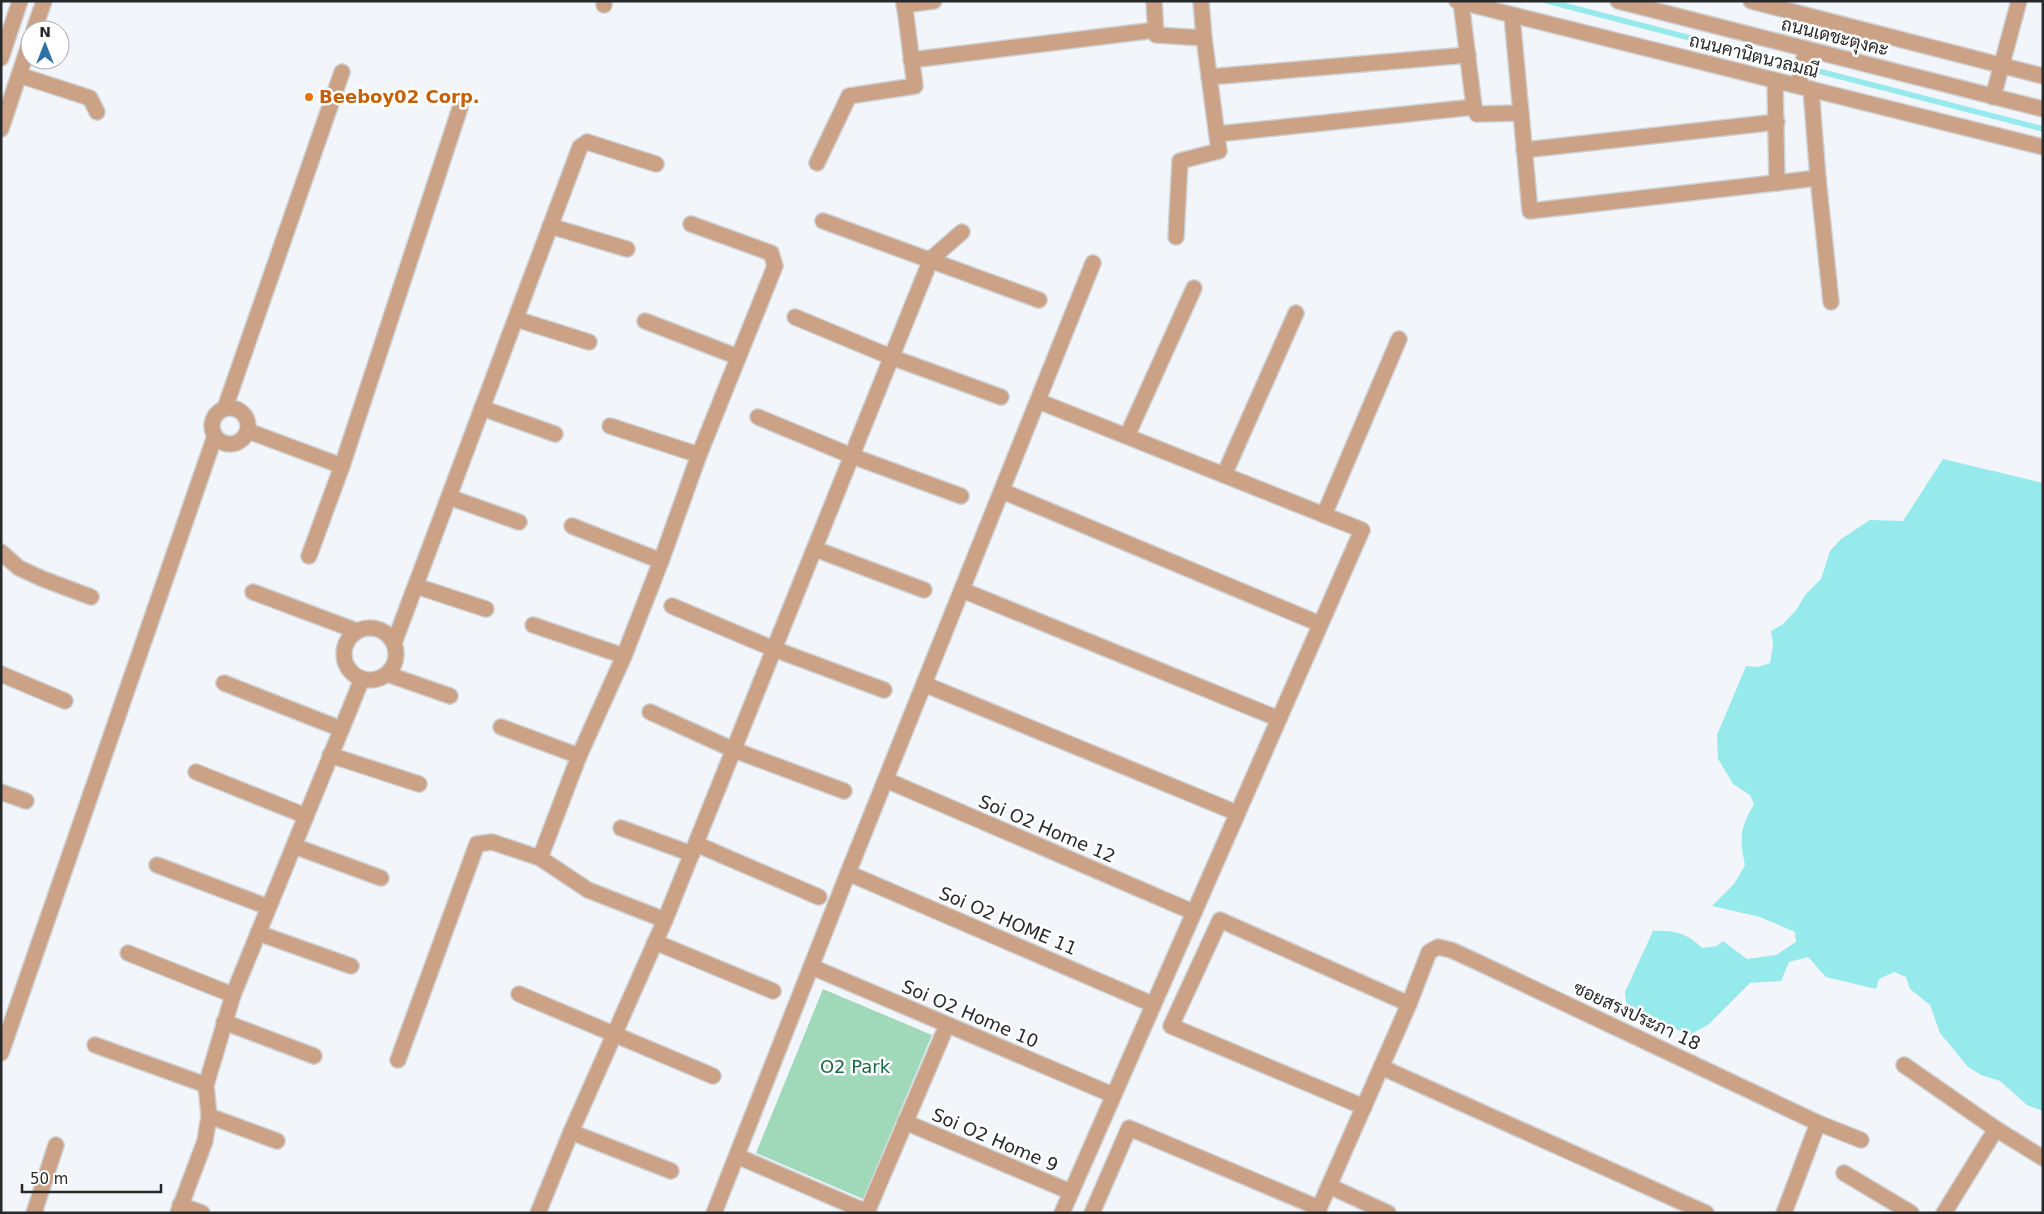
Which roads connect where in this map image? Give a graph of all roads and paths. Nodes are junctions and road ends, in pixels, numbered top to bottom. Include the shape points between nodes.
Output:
1 (20, 1) edge
2 (44, 1) edge
3 (934, 1) edge
4 (1154, 1) edge
5 (1201, 1) edge
6 (1618, 1) edge
7 (1751, 1) edge
8 (2019, 1) edge
9 (1459, 2) edge
10 (904, 3) edge
11 (1512, 16) junction
12 (37, 20) edge
13 (1156, 30) junction
14 (1204, 38) junction
15 (1805, 53) junction
16 (1468, 55) junction
17 (1, 58) edge
18 (911, 60) junction
19 (2001, 66) junction
20 (21, 70) edge
21 (342, 72) dead end
22 (19, 75) junction
23 (1209, 76) junction
24 (2043, 76) edge
25 (1776, 81) junction
26 (1803, 85) junction
27 (7, 92) edge
28 (1993, 97) junction
29 (1474, 107) junction
30 (460, 108) dead end
31 (2043, 109) edge
32 (97, 112) dead end
33 (1520, 113) junction
34 (1777, 122) junction
35 (1, 128) edge
36 (1217, 134) junction
37 (2043, 147) edge
38 (1524, 150) junction
39 (817, 163) dead end
40 (656, 164) dead end
41 (1818, 178) junction
42 (1777, 183) junction
43 (823, 221) dead end
44 (691, 224) dead end
45 (550, 226) junction
46 (962, 232) dead end
47 (1176, 237) dead end
48 (627, 249) dead end
49 (931, 259) junction
50 (1093, 263) dead end
51 (1194, 288) dead end
52 (1039, 300) dead end
53 (1831, 302) dead end
54 (1296, 313) dead end
55 (795, 317) dead end
56 (516, 318) junction
57 (645, 321) dead end
58 (1399, 339) dead end
59 (589, 342) dead end
60 (738, 357) junction
61 (892, 357) junction
62 (1000, 397) dead end
63 (1038, 401) junction
64 (225, 408) junction
65 (482, 408) junction
66 (758, 417) dead end
67 (610, 426) dead end
68 (248, 431) junction
69 (555, 434) dead end
70 (215, 436) junction
71 (1127, 436) junction
72 (699, 455) junction
73 (852, 456) junction
74 (342, 466) junction
75 (1224, 475) junction
76 (1002, 491) junction
77 (961, 496) dead end
78 (449, 497) junction
79 (1324, 515) junction
80 (520, 522) dead end
81 (572, 526) dead end
82 (814, 549) junction
83 (1, 552) edge
84 (309, 556) dead end
85 (661, 561) junction
86 (416, 586) junction
87 (924, 590) dead end
88 (962, 590) junction
89 (254, 592) dead end
90 (91, 597) dead end
91 (672, 606) dead end
92 (486, 609) dead end
93 (1320, 624) junction
94 (533, 625) dead end
95 (357, 631) junction
96 (394, 643) junction
97 (774, 649) junction
98 (624, 656) junction
99 (1, 674) edge
100 (387, 674) junction
101 (362, 679) junction
102 (224, 684) dead end
103 (924, 684) junction
104 (884, 690) dead end
105 (450, 696) dead end
106 (65, 701) dead end
107 (650, 712) dead end
108 (1278, 719) junction
109 (501, 727) dead end
110 (341, 729) junction
111 (734, 750) junction
112 (330, 755) junction
113 (579, 756) junction
114 (196, 772) dead end
115 (886, 780) junction
116 (418, 784) dead end
117 (844, 791) dead end
118 (1, 792) edge
119 (26, 801) dead end
120 (1237, 813) junction
121 (306, 816) junction
122 (621, 828) dead end
123 (294, 846) junction
124 (694, 849) junction
125 (540, 858) junction
126 (157, 865) dead end
127 (848, 873) junction
128 (381, 878) dead end
129 (819, 897) dead end
130 (268, 907) junction
131 (1193, 912) junction
132 (665, 920) junction
133 (258, 934) junction
134 (655, 942) junction
135 (128, 953) dead end
136 (350, 966) dead end
137 (812, 967) junction
138 (774, 991) dead end
139 (519, 994) dead end
140 (233, 995) junction
141 (1152, 1004) junction
142 (1408, 1004) junction
143 (224, 1022) junction
144 (947, 1025) junction
145 (614, 1033) junction
146 (95, 1045) dead end
147 (1, 1053) edge
148 (314, 1056) dead end
149 (398, 1060) dead end
150 (1904, 1065) dead end
151 (1381, 1066) junction
152 (713, 1076) dead end
153 (206, 1085) junction
154 (1113, 1095) junction
155 (1364, 1107) junction
156 (209, 1116) junction
157 (905, 1122) junction
158 (1818, 1123) junction
159 (1996, 1129) junction
160 (571, 1132) junction
161 (1861, 1140) dead end
162 (277, 1141) dead end
163 (56, 1145) dead end
164 (737, 1156) junction
165 (2043, 1158) edge
166 (671, 1171) dead end
167 (1844, 1173) dead end
168 (1329, 1186) junction
169 (1071, 1192) junction
170 (179, 1209) edge
171 (1318, 1210) edge
172 (868, 1212) edge
173 (34, 1213) edge
174 (202, 1213) edge
175 (538, 1213) edge
176 (714, 1213) edge
177 (1062, 1213) edge
178 (1092, 1213) edge
179 (1388, 1213) edge
180 (1706, 1213) edge
181 (1784, 1213) edge
182 (1911, 1213) edge
183 (1944, 1213) edge

1 - 17 street
2 - 12 street
3 - 10 street
4 - 13 street
5 - 14 street
6 - 15 street, ถนนเดชะตุงคะ
7 - 19 street, ถนนเดชะตุงคะ
8 - 19 street
9 - 11 street, ถนนคานิตนวลมณี
9 - 16 street
10 - 18 street
11 - 25 street, ถนนคานิตนวลมณี
11 - 33 street
13 - 14 street via 1159,37
13 - 18 street
14 - 23 street
15 - 26 street
15 - 28 street, ถนนเดชะตุงคะ
16 - 23 street
16 - 29 street
18 - 39 street via 914,86 849,96
19 - 24 street, ถนนเดชะตุงคะ
19 - 28 street
20 - 22 street
21 - 64 street
22 - 27 street
22 - 32 street via 90,98
23 - 36 street
25 - 26 street, ถนนคานิตนวลมณี
25 - 34 street
26 - 37 street, ถนนคานิตนวลมณี
26 - 41 street
27 - 35 street
28 - 31 street, ถนนเดชะตุงคะ
29 - 33 street via 1476,114
29 - 36 street
30 - 74 street
33 - 38 street
34 - 38 street
34 - 42 street
36 - 47 street via 1219,151 1180,161
38 - 42 street via 1530,212
40 - 45 street via 587,142 580,147
41 - 42 street
41 - 53 street
43 - 49 street
44 - 60 street via 771,253 774,259 775,266
45 - 48 street
45 - 56 street
46 - 49 street
49 - 52 street
49 - 61 street
50 - 63 street
51 - 71 street
54 - 75 street
55 - 61 street
56 - 59 street
56 - 65 street
57 - 60 street
58 - 79 street
60 - 72 street
61 - 62 street
61 - 73 street
63 - 71 street
63 - 76 street
64 - 68 street via 240,410 246,416
64 - 70 street via 215,414 212,425
65 - 69 street
65 - 78 street
66 - 73 street
67 - 72 street
68 - 70 street via 233,444 220,441
68 - 74 street
70 - 147 street
71 - 75 street
72 - 85 street
73 - 77 street
73 - 82 street
74 - 84 street
75 - 79 street
76 - 88 street
76 - 93 street
78 - 80 street
78 - 86 street
79 - 93 street via 1362,530
81 - 85 street
82 - 87 street
82 - 97 street
83 - 90 street via 20,568
85 - 98 street
86 - 92 street
86 - 96 street
88 - 103 street
88 - 108 street
89 - 95 street
91 - 97 street
93 - 108 street
94 - 98 street
95 - 96 street via 374,628 390,636
95 - 101 street via 346,644 345,661
96 - 100 street via 396,660
97 - 104 street
97 - 111 street
98 - 113 street
99 - 106 street
100 - 101 street via 380,679
100 - 105 street
101 - 110 street
102 - 110 street
103 - 115 street
103 - 120 street
107 - 111 street
108 - 120 street
109 - 113 street
110 - 112 street
111 - 117 street
111 - 124 street
112 - 116 street
112 - 121 street
113 - 125 street
114 - 121 street
115 - 127 street
115 - 131 street, Soi O2 Home 12
118 - 119 street
120 - 131 street
121 - 123 street
122 - 124 street
123 - 128 street
123 - 130 street
124 - 129 street
124 - 132 street
125 - 132 street via 588,890
125 - 149 street via 492,842 477,844
126 - 130 street
127 - 137 street
127 - 141 street, Soi O2 HOME 11
130 - 133 street
131 - 141 street
132 - 134 street
133 - 136 street
133 - 140 street
134 - 138 street
134 - 145 street
135 - 140 street
137 - 144 street, Soi O2 Home 10
137 - 164 street
139 - 145 street
140 - 143 street
141 - 154 street
142 - 151 street
142 - 155 street via 1220,920 1171,1026
142 - 158 street, ซอยสรงประภา 18 via 1429,952 1438,947 1451,950
143 - 148 street
143 - 153 street
144 - 154 street, Soi O2 Home 10
144 - 157 street
145 - 152 street
145 - 160 street
146 - 153 street
150 - 159 street
151 - 155 street
151 - 180 street
153 - 156 street
154 - 169 street
155 - 168 street
156 - 162 street
156 - 170 street via 205,1141
157 - 169 street, Soi O2 Home 9
157 - 172 street
158 - 161 street, ซอยสรงประภา 18
158 - 181 street
159 - 165 street
159 - 183 street
160 - 166 street
160 - 175 street
163 - 173 street
164 - 172 street
164 - 176 street
167 - 182 street
168 - 171 street
168 - 179 street
169 - 177 street
170 - 174 street
171 - 178 street via 1129,1128

